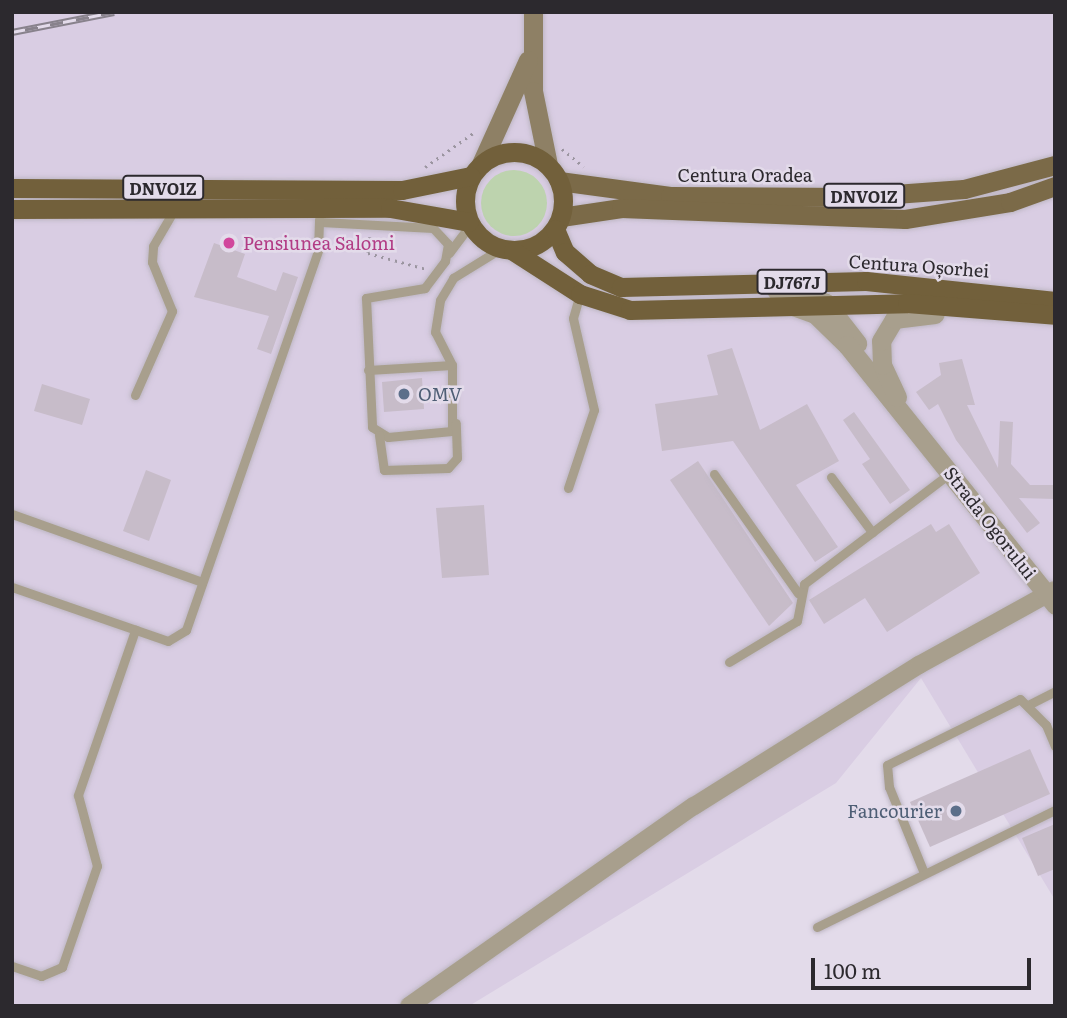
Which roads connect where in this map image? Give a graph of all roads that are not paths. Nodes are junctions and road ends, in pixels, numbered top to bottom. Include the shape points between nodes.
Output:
1 (533, 12) edge
2 (530, 55) junction
3 (1055, 165) edge
4 (476, 170) junction
5 (554, 173) junction
6 (1055, 186) edge
7 (12, 188) edge
8 (12, 209) edge
9 (174, 211) junction
10 (317, 216) junction
11 (469, 223) junction
12 (558, 223) junction
13 (506, 250) junction
14 (449, 253) junction
15 (724, 283) junction
16 (580, 294) junction
17 (1055, 301) edge
18 (826, 303) junction
19 (790, 304) junction
20 (1055, 315) edge
21 (1055, 324) edge
22 (452, 365) junction
23 (368, 370) junction
24 (135, 395) dead end
25 (901, 405) junction
26 (456, 422) junction
27 (379, 435) junction
28 (925, 442) junction
29 (950, 472) junction
30 (714, 474) dead end
31 (831, 477) dead end
32 (568, 488) dead end
33 (12, 514) edge
34 (872, 532) junction
35 (202, 582) junction
36 (12, 587) edge
37 (798, 593) junction
38 (1052, 597) edge
39 (135, 630) junction
40 (729, 662) dead end
41 (1055, 691) edge
42 (1030, 704) junction
43 (1055, 747) edge
44 (1055, 810) edge
45 (924, 873) junction
46 (817, 927) dead end
47 (12, 966) edge
48 (409, 1006) edge

1 - 2 main road
2 - 4 main road
2 - 5 main road
3 - 5 main road, Centura Oradea / DNVO1Z via 964,189 853,197 670,196
4 - 5 highway, DNVO1Z via 522,152
4 - 7 highway, DNVO1Z via 375,190
4 - 11 highway via 465,191
5 - 12 highway
6 - 12 main road, Centura Oradea / DNVO1Z via 1010,202 905,219 621,208
8 - 9 highway, DNVO1Z
9 - 10 highway, DNVO1Z
9 - 24 lane via 153,246 152,262 172,311
10 - 11 highway, DNVO1Z via 405,209
10 - 14 lane via 433,228
10 - 35 lane via 322,233
11 - 13 highway, DNVO1Z
11 - 14 lane
12 - 13 highway, DNVO1Z
12 - 15 highway, Centura Oșorhei / DJ767J via 565,252 590,274 621,287
13 - 16 highway, DJ767J
13 - 22 lane via 453,278 440,300 435,332
14 - 23 lane via 425,288 366,298
15 - 17 highway, Centura Oșorhei / DJ767J via 866,281
15 - 18 street via 742,291 795,290
16 - 19 highway, DJ767J via 630,310
16 - 32 lane via 573,318 594,410
18 - 19 highway, DJ767J
18 - 20 highway, DJ767J
18 - 25 street, Strada Ogorului
19 - 28 street, Strada Ogorului via 816,314 847,345
21 - 25 street, Strada Ogorului via 914,312 894,319 881,341 882,365
22 - 23 lane
22 - 26 lane
23 - 27 lane via 372,426
25 - 28 street, Strada Ogorului
26 - 27 lane via 445,435
26 - 27 lane via 457,458 447,468 384,470
28 - 29 street, Strada Ogorului
29 - 34 lane
29 - 38 street, Strada Ogorului
30 - 37 lane
31 - 34 lane
33 - 35 lane
34 - 37 lane
35 - 39 lane via 177,639
36 - 39 lane
37 - 40 lane via 797,621
38 - 48 street via 919,665 694,806
39 - 47 lane via 78,795 97,866 62,967 41,976
41 - 42 lane
42 - 43 lane
42 - 45 lane via 1020,699 887,765 889,787
44 - 45 lane
45 - 46 lane

